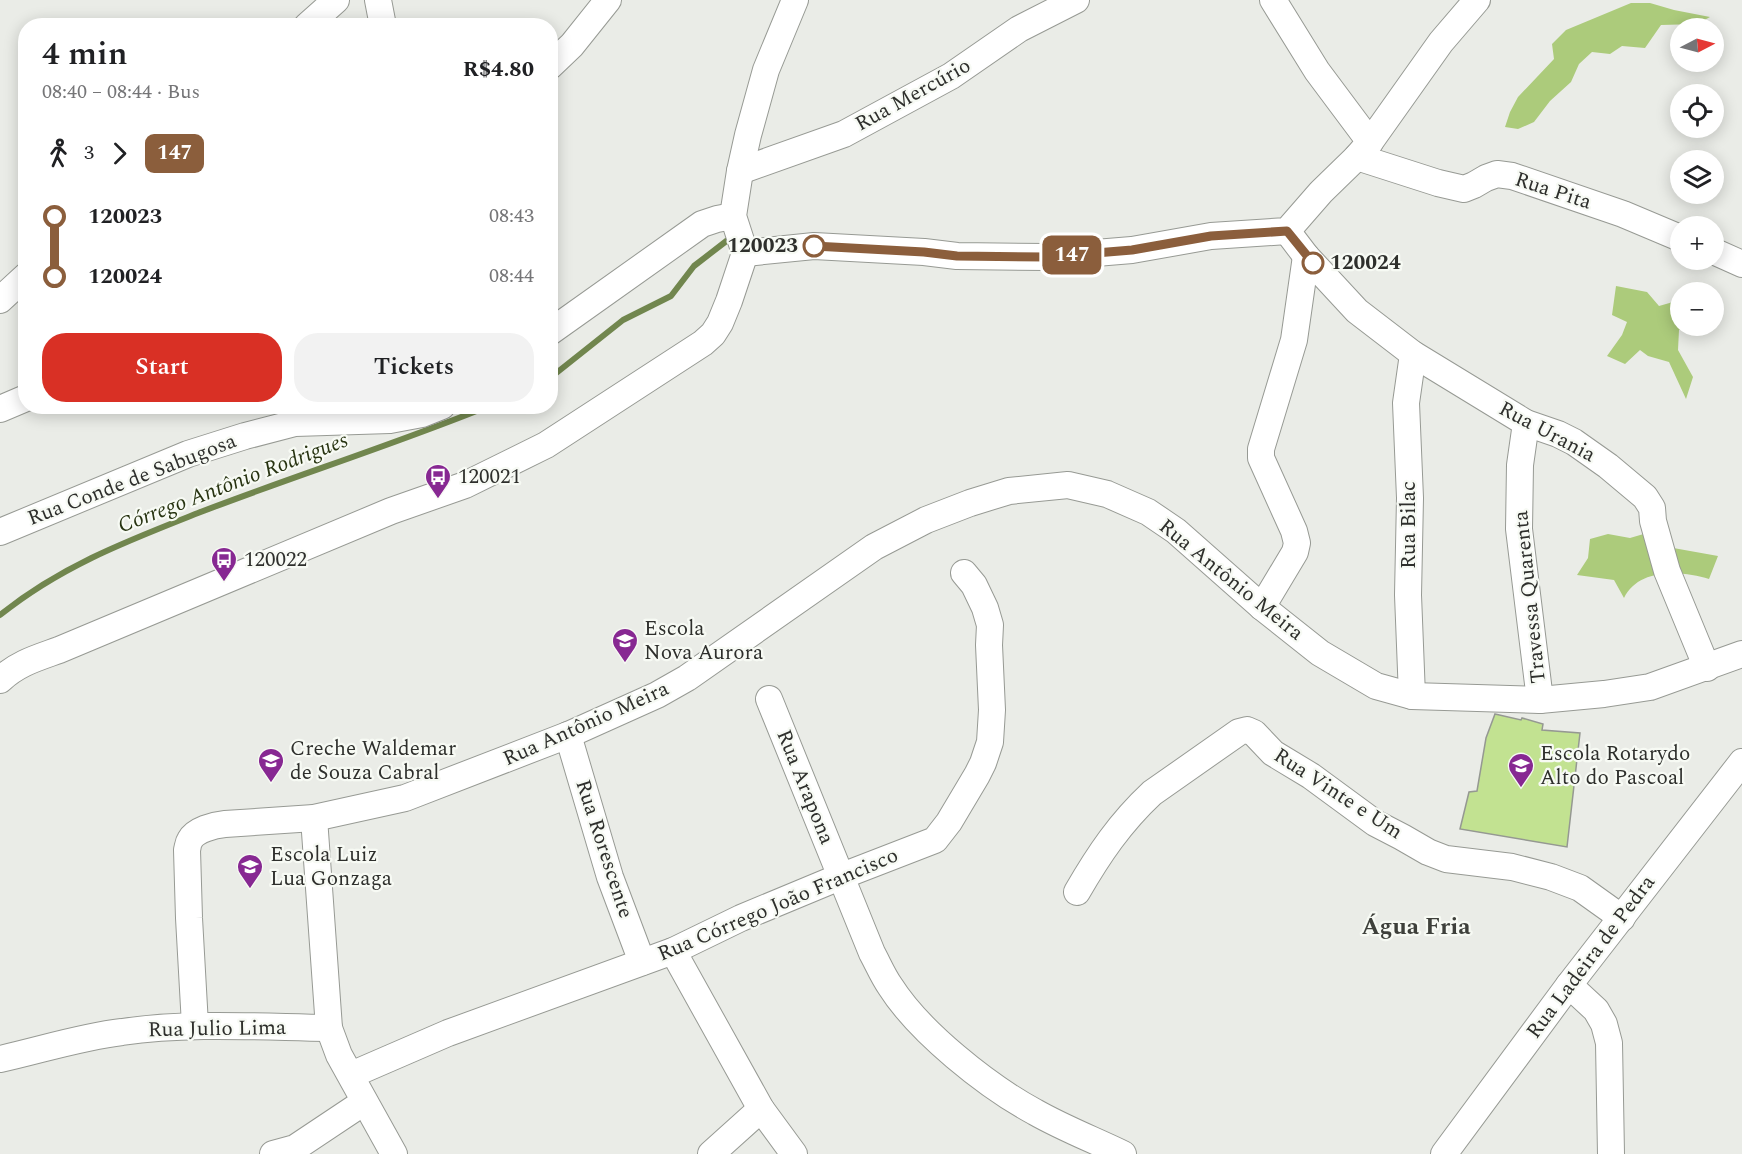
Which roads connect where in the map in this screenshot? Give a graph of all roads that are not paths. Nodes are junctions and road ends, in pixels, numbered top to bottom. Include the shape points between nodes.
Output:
1 (336, 0) edge
2 (378, 0) edge
3 (608, 0) edge
4 (795, 0) edge
5 (1076, 0) edge
6 (1274, 0) edge
7 (1478, 0) edge
8 (316, 18) edge
9 (381, 18) edge
10 (558, 58) edge
11 (1364, 149) junction
12 (740, 171) junction
13 (733, 216) junction
14 (1287, 231) junction
15 (1670, 234) edge
16 (745, 253) junction
17 (1306, 256) junction
18 (1724, 256) edge
19 (1742, 264) edge
20 (18, 283) edge
21 (0, 300) edge
22 (558, 326) edge
23 (1413, 354) junction
24 (18, 401) edge
25 (0, 409) edge
26 (422, 414) edge
27 (1526, 423) junction
28 (0, 532) edge
29 (964, 573) dead end
30 (1262, 607) junction
31 (1742, 654) edge
32 (1707, 668) junction
33 (4, 670) edge
34 (1412, 696) junction
35 (769, 699) dead end
36 (1540, 700) junction
37 (568, 735) junction
38 (1742, 762) edge
39 (314, 818) junction
40 (842, 876) junction
41 (1077, 892) dead end
42 (1622, 918) junction
43 (673, 951) junction
44 (642, 962) junction
45 (1569, 985) junction
46 (195, 1025) junction
47 (329, 1028) junction
48 (0, 1059) edge
49 (351, 1075) junction
50 (364, 1102) junction
51 (761, 1109) junction
52 (273, 1154) edge
53 (394, 1154) edge
54 (711, 1154) edge
55 (794, 1154) edge
56 (1123, 1154) edge
57 (1444, 1154) edge
58 (1611, 1154) edge

1 - 8 street
2 - 9 street
3 - 10 street
4 - 12 street via 766,70
5 - 12 street, Rua Mercúrio via 1019,29 951,76 843,134
6 - 11 street
7 - 11 street via 1441,42
11 - 14 street
11 - 15 street, Rua Pita via 1438,183 1464,189 1497,174 1512,176
12 - 13 street
13 - 16 street
13 - 22 street via 702,224
14 - 16 street via 1211,236 1132,250 1047,257 957,256 814,246
14 - 17 street, Rua Urania
16 - 33 street via 713,334 546,445 465,485 391,511
17 - 23 street, Rua Urania via 1357,311
17 - 30 street via 1294,340 1261,449 1261,458 1297,543
18 - 19 street
20 - 21 street
23 - 27 street, Rua Urania
23 - 34 street, Rua Bilac via 1407,403
24 - 25 street
26 - 28 street, Rua Conde de Sabugosa via 390,420 295,423 245,436 188,454
27 - 32 street, Rua Urania via 1574,442 1645,497 1652,508 1667,571
27 - 36 street, Travessa Quarenta via 1519,529
29 - 40 street, Rua Córrego João Francisco via 986,608 990,625 992,710 990,742 983,763 935,840
30 - 34 street, Rua Antônio Meira via 1320,653 1376,686
30 - 37 street, Rua Antônio Meira via 1176,531 1148,512 1107,494 1068,485 1009,491 926,520 874,547 687,678
31 - 32 street, Rua Antônio Meira
32 - 36 street, Rua Antônio Meira via 1650,687
34 - 36 street, Rua Antônio Meira
35 - 40 street, Rua Arapona
37 - 39 street, Rua Antônio Meira via 405,798
37 - 44 street, Rua Rorescente via 610,877
38 - 42 street, Rua Ladeira de Pedra
39 - 46 street, Rua Antônio Meira via 213,826 190,839 187,850
39 - 47 street
40 - 43 street, Rua Córrego João Francisco
40 - 56 street, Rua Arapona via 872,953 890,987 938,1041 1035,1112
41 - 42 street, Rua Vinte e Um via 1101,852 1139,805 1246,730 1375,824 1428,852 1446,859 1512,867 1551,877 1580,888
42 - 45 street, Rua Ladeira de Pedra
43 - 44 street, Rua Córrego João Francisco
43 - 51 street
44 - 49 street, Rua Córrego João Francisco via 448,1033
45 - 57 street, Rua Ladeira de Pedra
45 - 58 street via 1596,1010 1609,1043
46 - 47 street, Rua Julio Lima
46 - 48 street, Rua Julio Lima via 121,1032
47 - 49 street
49 - 50 street
50 - 52 street via 294,1148
50 - 53 street
51 - 54 street
51 - 55 street

